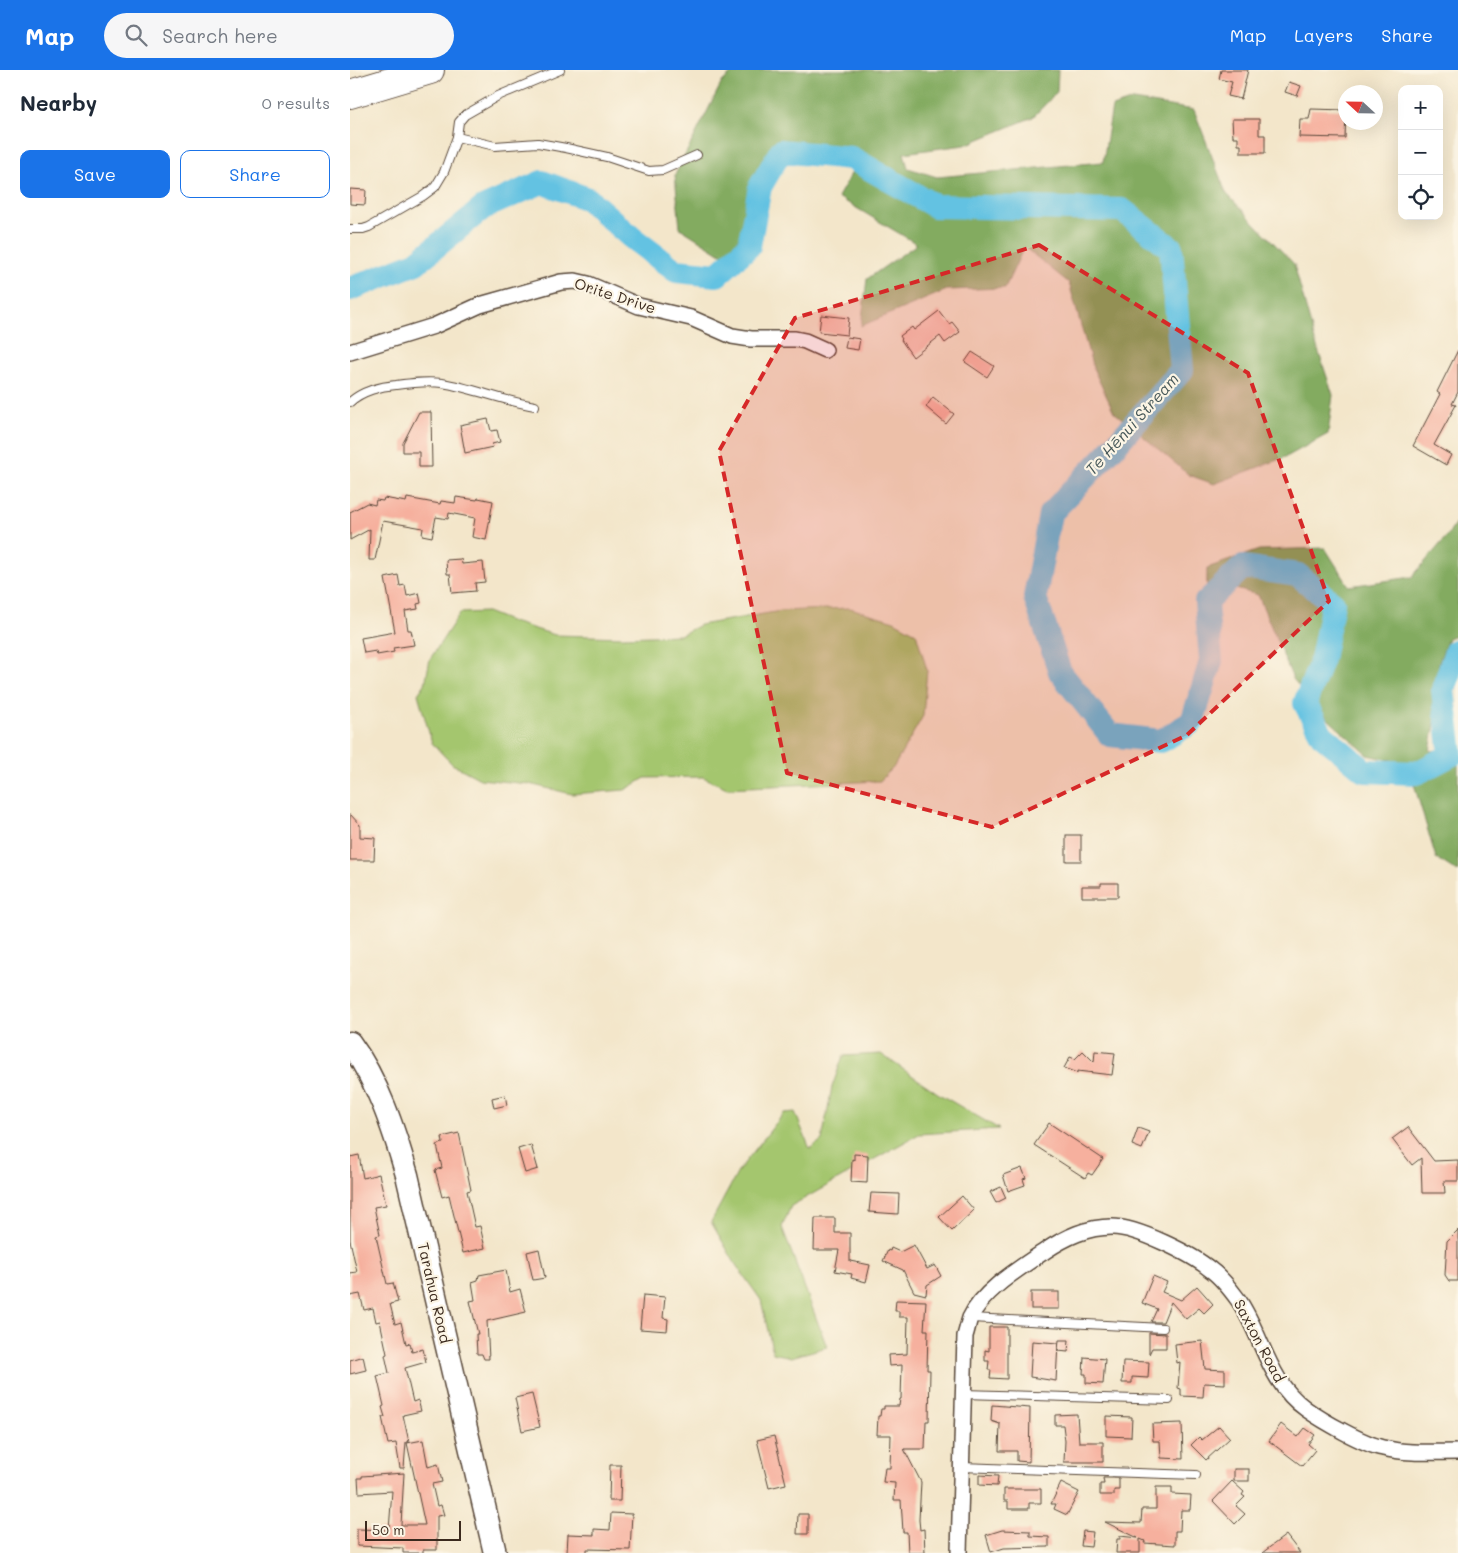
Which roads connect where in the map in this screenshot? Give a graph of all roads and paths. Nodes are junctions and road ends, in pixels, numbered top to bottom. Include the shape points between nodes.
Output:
1 (430, 70) edge
2 (560, 70) edge
3 (350, 94) edge
4 (456, 137) junction
5 (698, 155) dead end
6 (350, 229) edge
7 (825, 350) dead end
8 (350, 352) edge
9 (350, 402) edge
10 (535, 406) dead end
11 (350, 1043) edge
12 (971, 1318) junction
13 (1164, 1328) dead end
14 (963, 1394) junction
15 (1169, 1400) dead end
16 (1458, 1452) edge
17 (961, 1467) junction
18 (1196, 1475) dead end
19 (495, 1553) edge
20 (959, 1553) edge

1 - 3 highway
2 - 4 lane via 498,96 465,115 459,122
4 - 5 lane via 495,146 538,143 607,157 649,171 662,170
4 - 6 lane via 435,188 369,227
7 - 8 street, Orite Drive via 795,339 732,336 691,318 639,306 575,281 480,305 434,326
9 - 10 lane via 381,387 422,382 442,383
11 - 19 street, Tarahua Road via 383,1103 404,1166
12 - 13 lane
12 - 14 street, Saxton Road via 965,1336
12 - 16 street, Saxton Road via 997,1286 1060,1241 1098,1228 1128,1229 1195,1260 1223,1280 1249,1319 1271,1369 1290,1396 1305,1408 1381,1448
14 - 15 lane
14 - 17 street, Saxton Road
17 - 18 lane
17 - 20 street, Saxton Road

